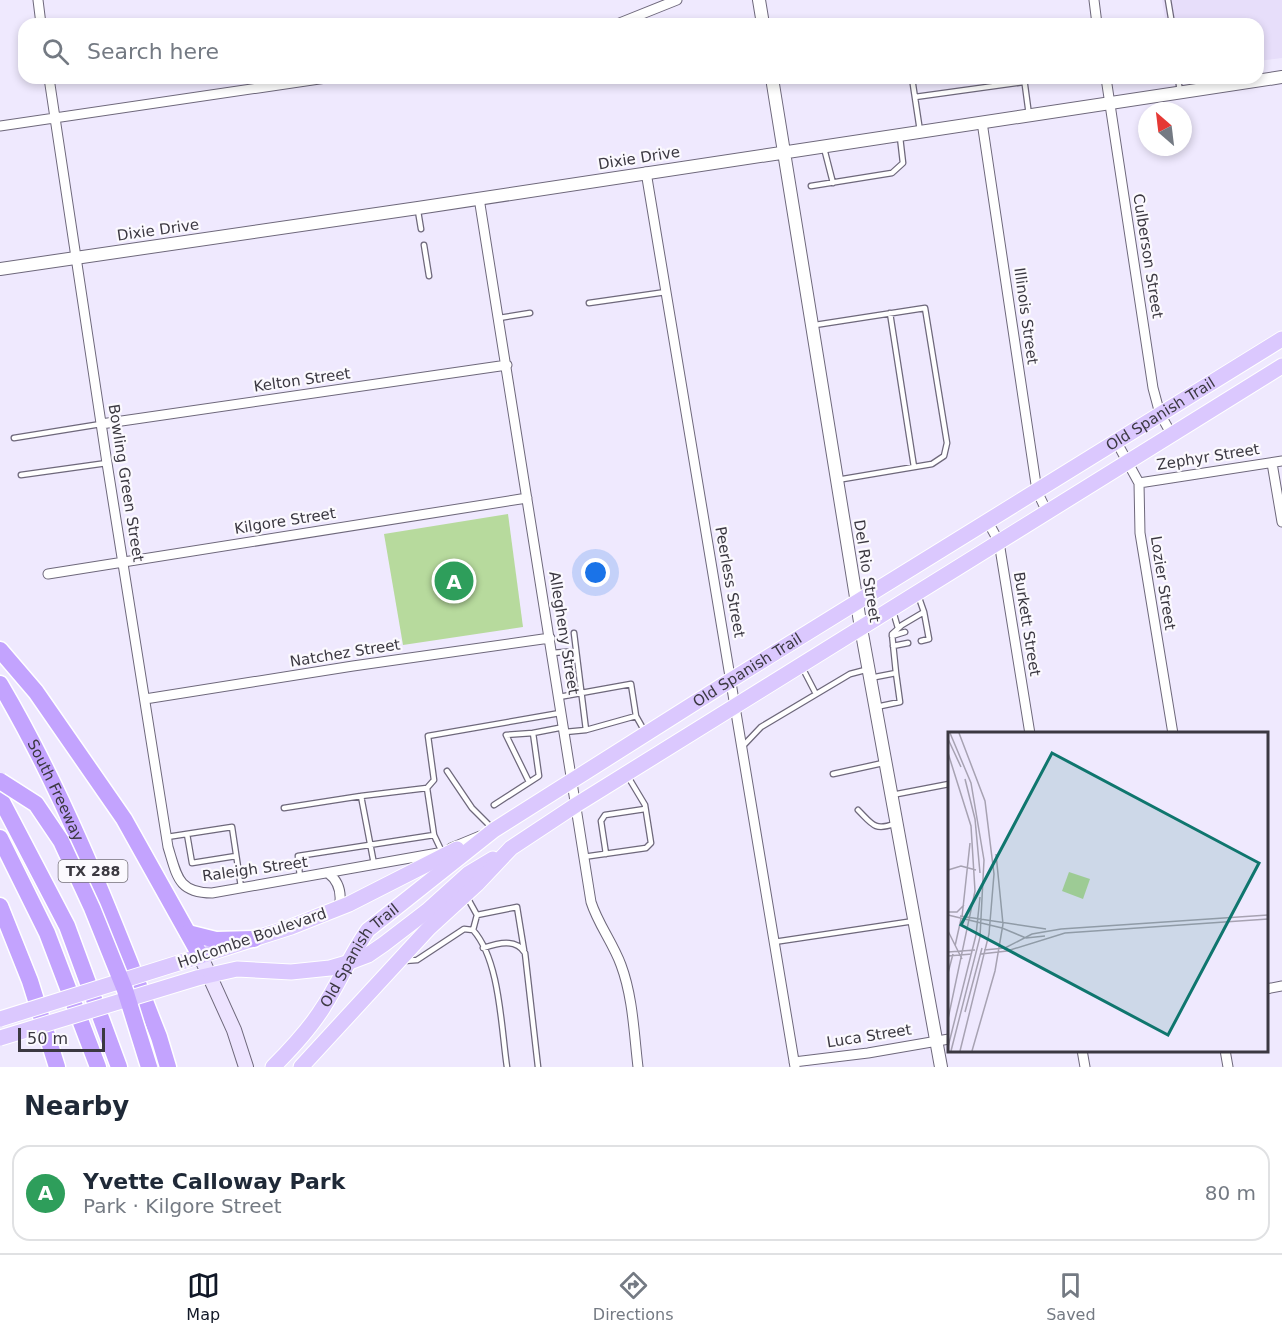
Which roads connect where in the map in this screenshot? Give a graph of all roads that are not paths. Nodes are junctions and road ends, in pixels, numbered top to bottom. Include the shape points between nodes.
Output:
1 (38, 0) edge
2 (677, 0) edge
3 (759, 0) edge
4 (1094, 0) edge
5 (1168, 0) edge
6 (40, 18) edge
7 (631, 18) edge
8 (762, 18) edge
9 (1096, 18) edge
10 (1171, 18) edge
11 (1282, 77) edge
12 (1264, 80) edge
13 (50, 84) edge
14 (285, 84) edge
15 (773, 84) edge
16 (913, 84) edge
17 (998, 84) edge
18 (1025, 84) edge
19 (1107, 84) edge
20 (1179, 84) edge
21 (1234, 84) edge
22 (1180, 92) junction
23 (915, 97) junction
24 (1110, 103) junction
25 (1029, 115) junction
26 (54, 118) junction
27 (982, 122) junction
28 (0, 126) edge
29 (920, 131) junction
30 (900, 134) junction
31 (824, 146) junction
32 (784, 151) junction
33 (646, 172) junction
34 (833, 183) junction
35 (811, 186) dead end
36 (479, 198) junction
37 (418, 208) junction
38 (421, 229) dead end
39 (424, 245) dead end
40 (76, 258) junction
41 (0, 269) edge
42 (429, 276) dead end
43 (666, 292) junction
44 (589, 303) dead end
45 (530, 313) dead end
46 (890, 313) junction
47 (499, 318) junction
48 (813, 326) junction
49 (1282, 339) edge
50 (507, 365) junction
51 (1282, 366) edge
52 (1160, 414) junction
53 (101, 424) junction
54 (1172, 435) junction
55 (14, 438) dead end
56 (1116, 441) junction
57 (1129, 462) junction
58 (1277, 462) edge
59 (107, 463) junction
60 (914, 466) junction
61 (21, 475) dead end
62 (837, 480) junction
63 (1139, 483) junction
64 (1037, 491) junction
65 (527, 498) junction
66 (1047, 512) junction
67 (988, 522) junction
68 (1282, 522) edge
69 (999, 542) junction
70 (123, 562) junction
71 (48, 573) dead end
72 (917, 593) junction
73 (857, 602) junction
74 (893, 608) junction
75 (924, 612) junction
76 (861, 628) junction
77 (898, 628) junction
78 (927, 628) junction
79 (918, 629) dead end
80 (905, 632) dead end
81 (574, 633) dead end
82 (892, 636) junction
83 (550, 639) junction
84 (921, 641) dead end
85 (908, 643) dead end
86 (893, 646) junction
87 (0, 650) edge
88 (576, 651) junction
89 (552, 653) junction
90 (801, 665) junction
91 (870, 673) junction
92 (896, 673) junction
93 (731, 680) junction
94 (0, 684) edge
95 (582, 693) junction
96 (816, 694) junction
97 (559, 697) junction
98 (144, 699) junction
99 (735, 706) junction
100 (876, 707) junction
101 (562, 713) junction
102 (636, 716) junction
103 (564, 729) junction
104 (586, 730) junction
105 (1030, 732) edge
106 (1173, 732) edge
107 (533, 733) junction
108 (646, 734) junction
109 (742, 747) junction
110 (886, 763) junction
111 (447, 771) dead end
112 (626, 774) junction
113 (833, 774) dead end
114 (572, 780) junction
115 (0, 781) edge
116 (529, 782) junction
117 (948, 784) edge
118 (427, 788) junction
119 (892, 795) junction
120 (361, 796) junction
121 (0, 798) edge
122 (494, 805) dead end
123 (576, 805) junction
124 (284, 808) dead end
125 (645, 809) junction
126 (858, 810) dead end
127 (897, 823) junction
128 (494, 830) junction
129 (187, 834) junction
130 (434, 835) junction
131 (167, 837) junction
132 (0, 838) edge
133 (371, 843) junction
134 (511, 848) junction
135 (442, 852) junction
136 (606, 854) junction
137 (236, 856) junction
138 (583, 857) junction
139 (374, 865) junction
140 (328, 873) junction
141 (300, 878) junction
142 (186, 888) joint
143 (241, 888) junction
144 (465, 895) junction
145 (0, 906) edge
146 (339, 908) junction
147 (477, 915) junction
148 (915, 921) junction
149 (472, 930) junction
150 (188, 933) junction
151 (254, 939) junction
152 (774, 942) junction
153 (483, 948) junction
154 (525, 953) junction
155 (194, 958) junction
156 (399, 961) junction
157 (347, 963) junction
158 (203, 977) junction
159 (1282, 986) edge
160 (1267, 988) edge
161 (0, 1019) edge
162 (0, 1038) edge
163 (943, 1040) edge
164 (1082, 1052) edge
165 (1225, 1052) edge
166 (795, 1065) edge
167 (57, 1067) edge
168 (98, 1067) edge
169 (119, 1067) edge
170 (149, 1067) edge
171 (168, 1067) edge
172 (246, 1067) edge
173 (273, 1067) edge
174 (301, 1067) edge
175 (507, 1067) edge
176 (538, 1067) edge
177 (638, 1067) edge
178 (940, 1067) edge
179 (1085, 1067) edge
180 (1228, 1067) edge

1 - 6 street
2 - 7 street
3 - 8 street
4 - 9 street
5 - 10 lane
11 - 12 street, Dixie Drive
13 - 26 street, Bowling Green Street
14 - 26 street
15 - 32 street, Del Rio Street
16 - 23 lane
17 - 23 lane
18 - 25 lane
19 - 24 street, Culberson Street
20 - 22 lane
21 - 22 street, Dixie Drive
22 - 24 street, Dixie Drive
23 - 29 lane
24 - 25 street, Dixie Drive
24 - 52 street, Culberson Street
25 - 27 street, Dixie Drive
26 - 28 street
26 - 40 street, Bowling Green Street
27 - 29 street, Dixie Drive
27 - 64 street, Illinois Street
29 - 30 street, Dixie Drive
30 - 31 street, Dixie Drive
30 - 34 lane via 903,163 897,169
31 - 32 street, Dixie Drive
31 - 34 lane
32 - 33 street, Dixie Drive
32 - 48 street, Del Rio Street
33 - 36 street, Dixie Drive
33 - 43 street, Peerless Street
34 - 35 lane
36 - 37 street, Dixie Drive
36 - 47 street, Allegheny Street
37 - 38 lane
37 - 40 street, Dixie Drive
39 - 42 lane
40 - 41 street, Dixie Drive
40 - 53 street, Bowling Green Street
43 - 44 lane
43 - 93 street, Peerless Street
45 - 47 lane
46 - 48 lane
46 - 60 lane
46 - 60 lane via 925,308 947,443 939,460
47 - 50 street, Allegheny Street
48 - 62 street, Del Rio Street
49 - 52 main road, Old Spanish Trail
50 - 53 street, Kelton Street
50 - 65 street, Allegheny Street
51 - 54 main road, Old Spanish Trail
52 - 54 street, Culberson Street
52 - 56 main road, Old Spanish Trail
53 - 55 lane
53 - 59 street, Bowling Green Street
54 - 57 main road, Old Spanish Trail
56 - 57 street, Lozier Street
56 - 64 main road, Old Spanish Trail
57 - 63 street, Lozier Street
57 - 66 main road, Old Spanish Trail
58 - 63 street, Zephyr Street
58 - 68 street
59 - 61 lane
59 - 70 street, Bowling Green Street
60 - 62 lane
62 - 73 street, Del Rio Street
63 - 106 street, Lozier Street via 1140,533
64 - 66 street, Illinois Street
64 - 67 main road, Old Spanish Trail
65 - 70 street, Kilgore Street
65 - 83 street, Allegheny Street
66 - 69 main road, Old Spanish Trail
67 - 69 street, Burkett Street
67 - 73 main road, Old Spanish Trail
69 - 72 main road, Old Spanish Trail
69 - 105 street, Burkett Street
70 - 71 street, Kilgore Street
70 - 98 street, Bowling Green Street
72 - 74 main road, Old Spanish Trail
72 - 75 lane
73 - 76 street, Del Rio Street
73 - 93 main road, Old Spanish Trail
74 - 76 main road, Old Spanish Trail
74 - 77 lane
75 - 77 lane
75 - 78 lane
76 - 90 main road, Old Spanish Trail
76 - 91 street, Del Rio Street
77 - 82 lane
78 - 79 lane
78 - 84 lane via 929,639
80 - 82 lane
81 - 88 lane
82 - 86 lane
83 - 89 street, Allegheny Street
83 - 98 street, Natchez Street
85 - 86 lane
86 - 92 lane
87 - 150 highway via 36,692 123,819
88 - 89 lane
88 - 95 lane
89 - 97 street, Allegheny Street
90 - 96 lane
90 - 99 main road, Old Spanish Trail
91 - 92 lane
91 - 96 lane via 850,674
91 - 100 street, Del Rio Street
92 - 100 lane via 900,702
93 - 99 street, Peerless Street
93 - 108 main road, Old Spanish Trail
94 - 171 highway, South Freeway / TX 288 via 29,734 88,858
95 - 97 lane
95 - 102 lane via 631,684
95 - 104 lane
96 - 109 lane via 761,727
97 - 101 street, Allegheny Street
98 - 131 street, Bowling Green Street
99 - 109 street, Peerless Street
99 - 112 main road, Old Spanish Trail
100 - 110 street, Del Rio Street
101 - 103 street, Allegheny Street
101 - 118 lane via 428,736 434,780
102 - 104 lane
102 - 108 lane
103 - 104 lane
103 - 107 lane
103 - 114 street, Allegheny Street
107 - 116 lane via 539,776
107 - 116 lane via 506,735
108 - 114 main road, Old Spanish Trail
109 - 152 street, Peerless Street
110 - 113 lane
110 - 119 street, Del Rio Street
111 - 128 lane via 472,808
112 - 123 main road, Old Spanish Trail
112 - 125 lane
114 - 123 street, Allegheny Street
114 - 128 main road, Old Spanish Trail
115 - 170 highway, bridge via 36,804 61,841 125,990
116 - 122 lane
117 - 119 lane
118 - 120 lane
118 - 130 lane
119 - 127 street, Del Rio Street
120 - 124 lane
120 - 133 lane
121 - 169 highway via 67,926
123 - 134 main road, Old Spanish Trail
123 - 138 street, Allegheny Street
125 - 136 lane via 605,815 601,821
125 - 136 lane via 651,843 646,848
126 - 127 lane via 873,826 883,828
127 - 148 street, Del Rio Street
128 - 135 street, Raleigh Street
128 - 146 main road, Holcombe Boulevard
128 - 157 main road, Old Spanish Trail via 380,919
129 - 131 lane
129 - 137 lane via 192,863
129 - 137 lane via 232,827
130 - 133 lane
130 - 135 lane
131 - 142 street, Bowling Green Street via 179,879
132 - 168 highway via 47,933
133 - 139 lane
133 - 141 lane via 298,856
134 - 144 main road, Old Spanish Trail
134 - 157 main road, Holcombe Boulevard via 468,874 384,944
135 - 139 street, Raleigh Street
136 - 138 lane
137 - 143 lane
138 - 177 street, Allegheny Street via 595,916 621,963 626,981
139 - 140 street, Raleigh Street
140 - 141 street, Raleigh Street
140 - 146 street, Raleigh Street via 339,888
141 - 143 street, Raleigh Street
142 - 143 street, Raleigh Street via 198,893
144 - 147 lane
144 - 156 main road, Old Spanish Trail
145 - 167 highway via 30,981
146 - 151 main road, Holcombe Boulevard
147 - 149 lane
147 - 154 lane via 517,907
148 - 152 lane
148 - 163 street, Del Rio Street
149 - 153 lane
149 - 156 lane via 464,929 413,962
150 - 151 highway via 216,940
150 - 155 highway
151 - 155 main road, Holcombe Boulevard
152 - 166 street, Peerless Street
153 - 154 lane via 515,943
153 - 175 lane via 494,977
154 - 176 lane
155 - 158 main road
155 - 161 main road, Holcombe Boulevard, bridge
156 - 174 main road, Old Spanish Trail
157 - 158 main road, Holcombe Boulevard via 309,971 237,969
157 - 173 main road, Old Spanish Trail via 323,1008
158 - 162 main road, Holcombe Boulevard, bridge
158 - 172 main road via 234,1030
159 - 160 street
163 - 166 street, Luca Street
163 - 178 street, Del Rio Street
164 - 179 street
165 - 180 street

